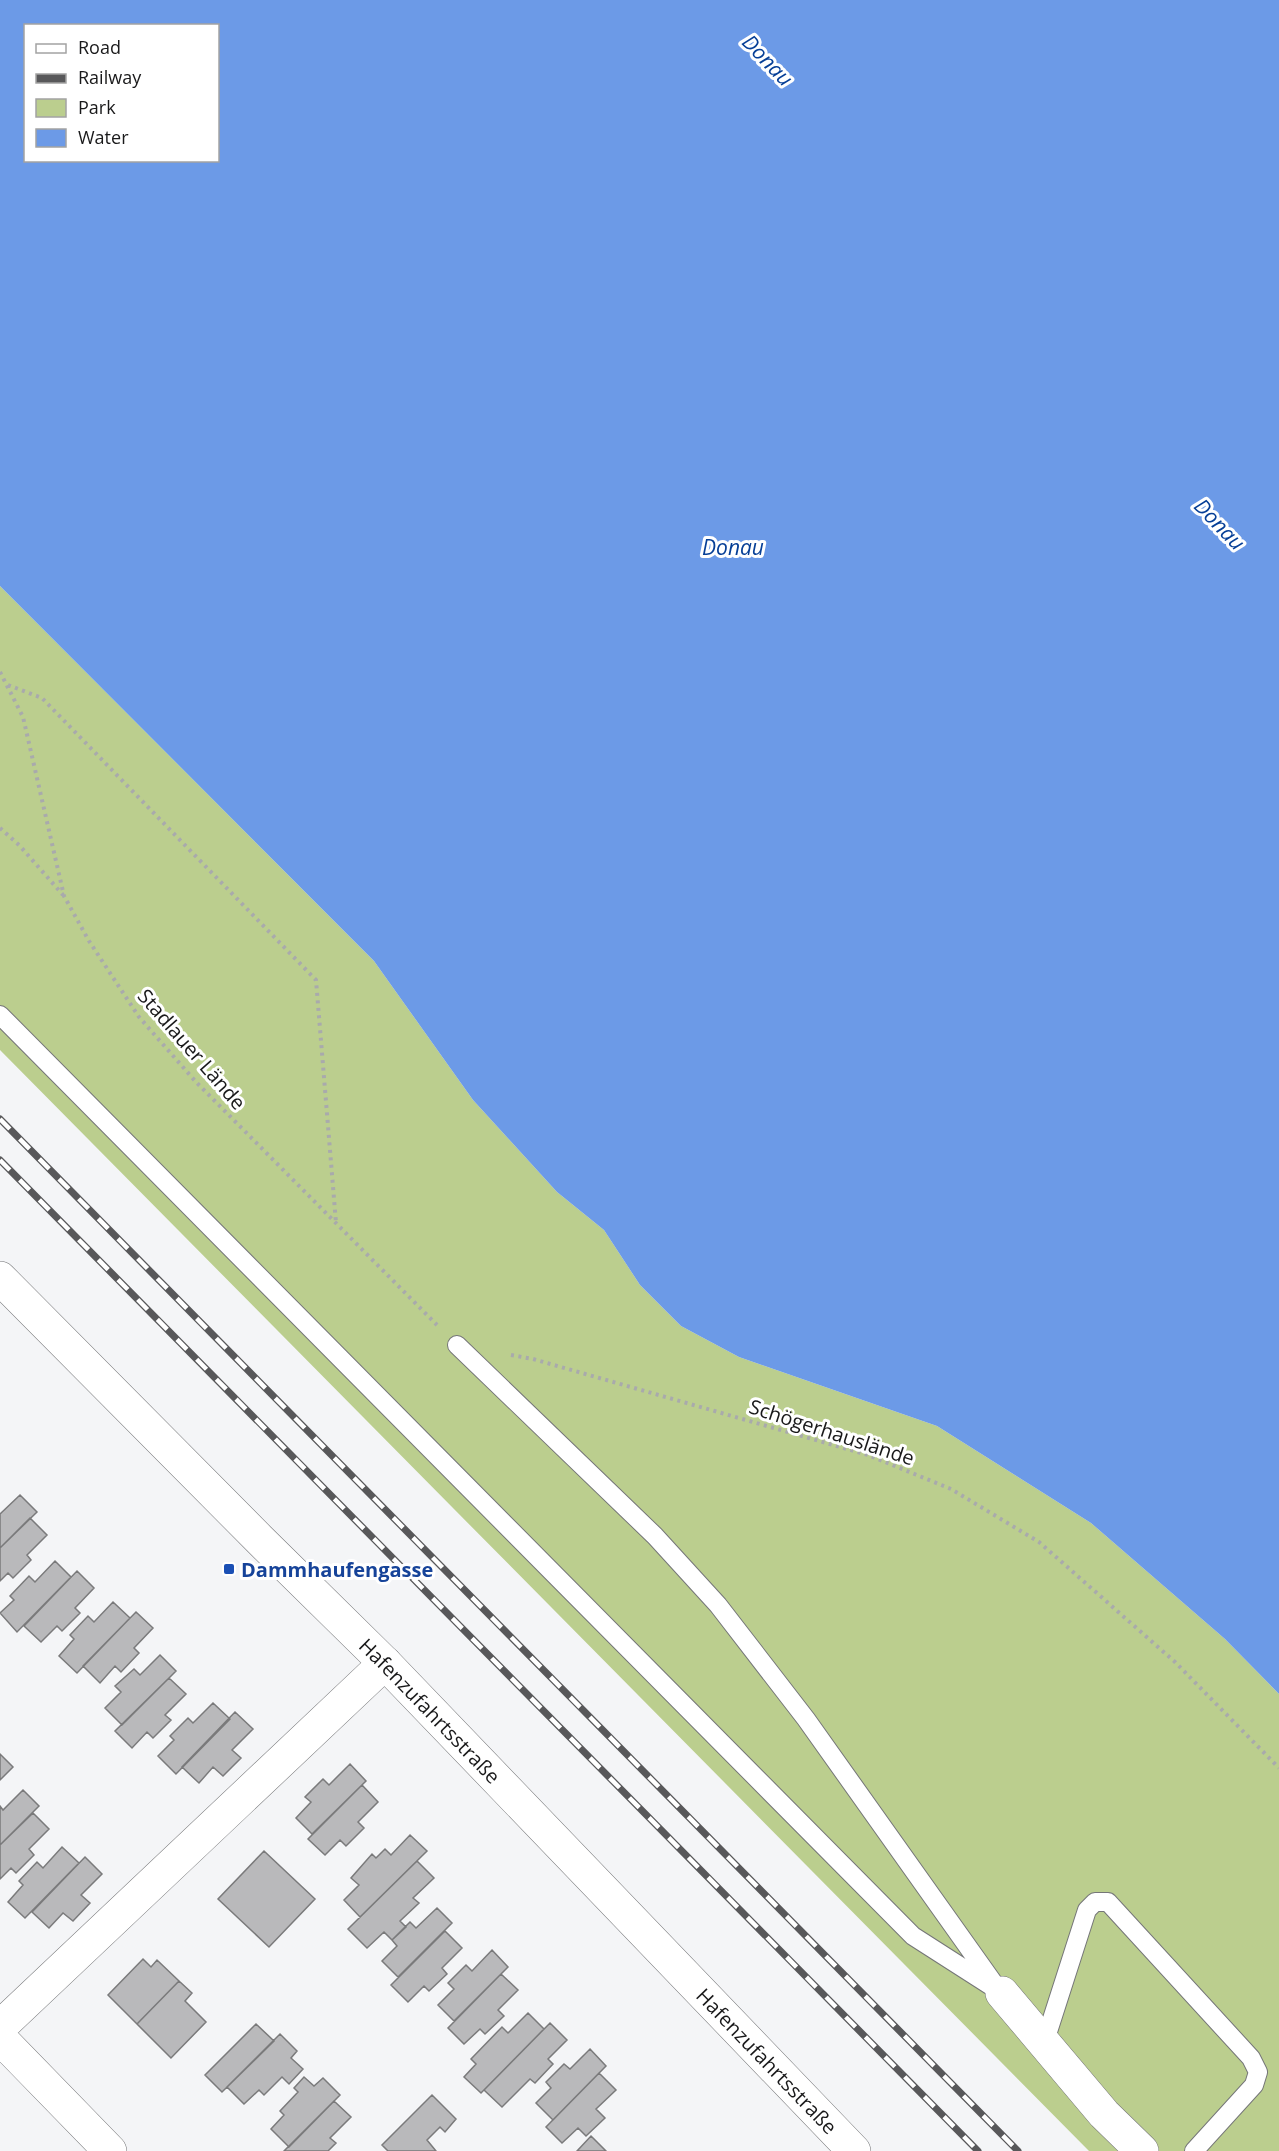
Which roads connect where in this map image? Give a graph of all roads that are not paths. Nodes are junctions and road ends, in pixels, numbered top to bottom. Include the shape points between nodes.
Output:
1 (0, 1015) edge
2 (0, 1278) edge
3 (457, 1345) road end
4 (385, 1663) junction
5 (1002, 1994) junction
6 (0, 2026) edge
7 (0, 2038) edge
8 (1044, 2044) junction
9 (110, 2151) edge
10 (854, 2151) edge
11 (1142, 2151) edge
12 (1194, 2151) edge

1 - 5 lane via 913,1936
2 - 4 main road, Hafenzufahrtsstraße
3 - 5 lane via 655,1536 718,1605 806,1719
4 - 6 main road
4 - 10 main road, Hafenzufahrtsstraße
5 - 8 main road
7 - 9 main road
8 - 11 main road via 1104,2114
8 - 12 lane via 1087,1910 1095,1902 1107,1902 1251,2058 1258,2072 1254,2085

